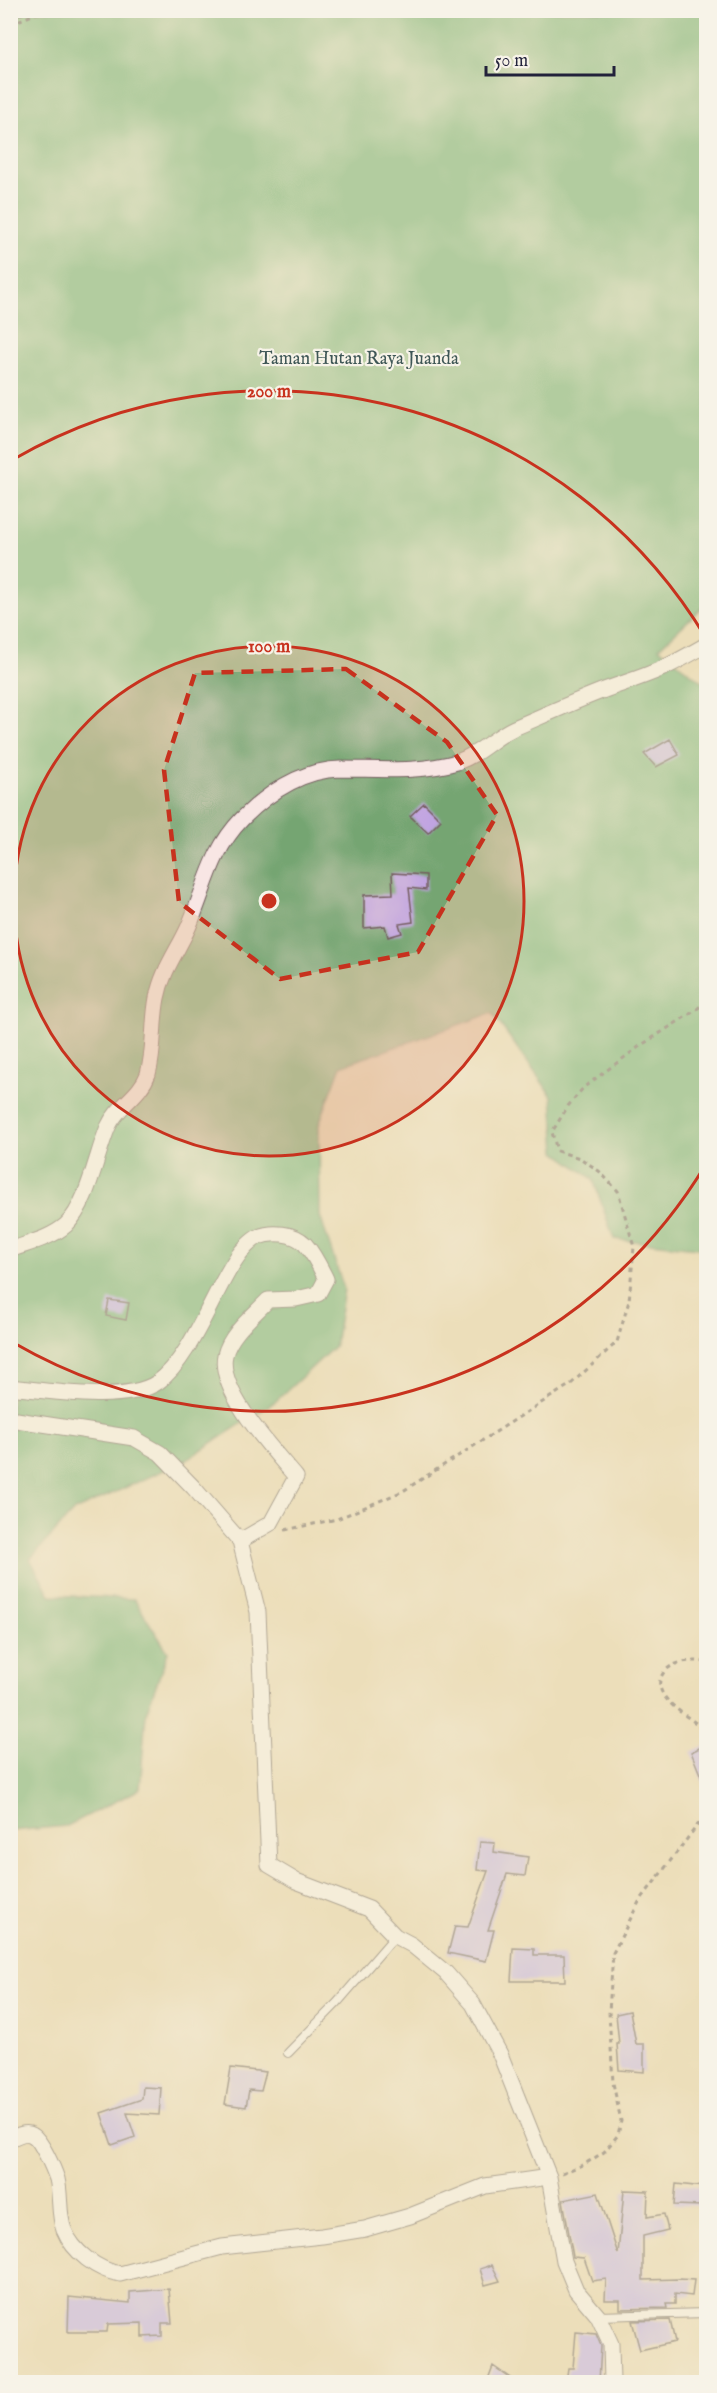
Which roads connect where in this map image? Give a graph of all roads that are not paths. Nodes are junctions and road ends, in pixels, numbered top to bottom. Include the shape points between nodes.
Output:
1 (706, 645) edge
2 (10, 1250) edge
3 (10, 1386) edge
4 (10, 1419) edge
5 (240, 1541) junction
6 (395, 1936) junction
7 (288, 2053) dead end
8 (10, 2139) edge
9 (549, 2177) junction
10 (706, 2313) edge
11 (598, 2316) junction
12 (612, 2382) edge

1 - 2 street via 664,668 512,729 471,756 405,770 320,772 288,783 243,818 216,853 194,914 168,962 157,999 147,1077 110,1122 86,1193 67,1224 45,1238
3 - 5 street via 76,1394 141,1391 159,1382 180,1358 239,1254 258,1237 283,1233 303,1242 326,1279 318,1293 268,1300 226,1353 224,1366 232,1392 297,1477 272,1523
4 - 5 street via 134,1438 160,1454
5 - 6 street via 258,1612 269,1865 279,1874 369,1909
6 - 7 lane via 338,2003
6 - 9 street via 446,1973 473,2004 500,2054
8 - 9 street via 27,2133 39,2141 57,2179 64,2229 88,2259 120,2274 222,2247 365,2229 485,2186
9 - 11 street via 564,2261 576,2290
10 - 11 lane
11 - 12 street via 611,2344

